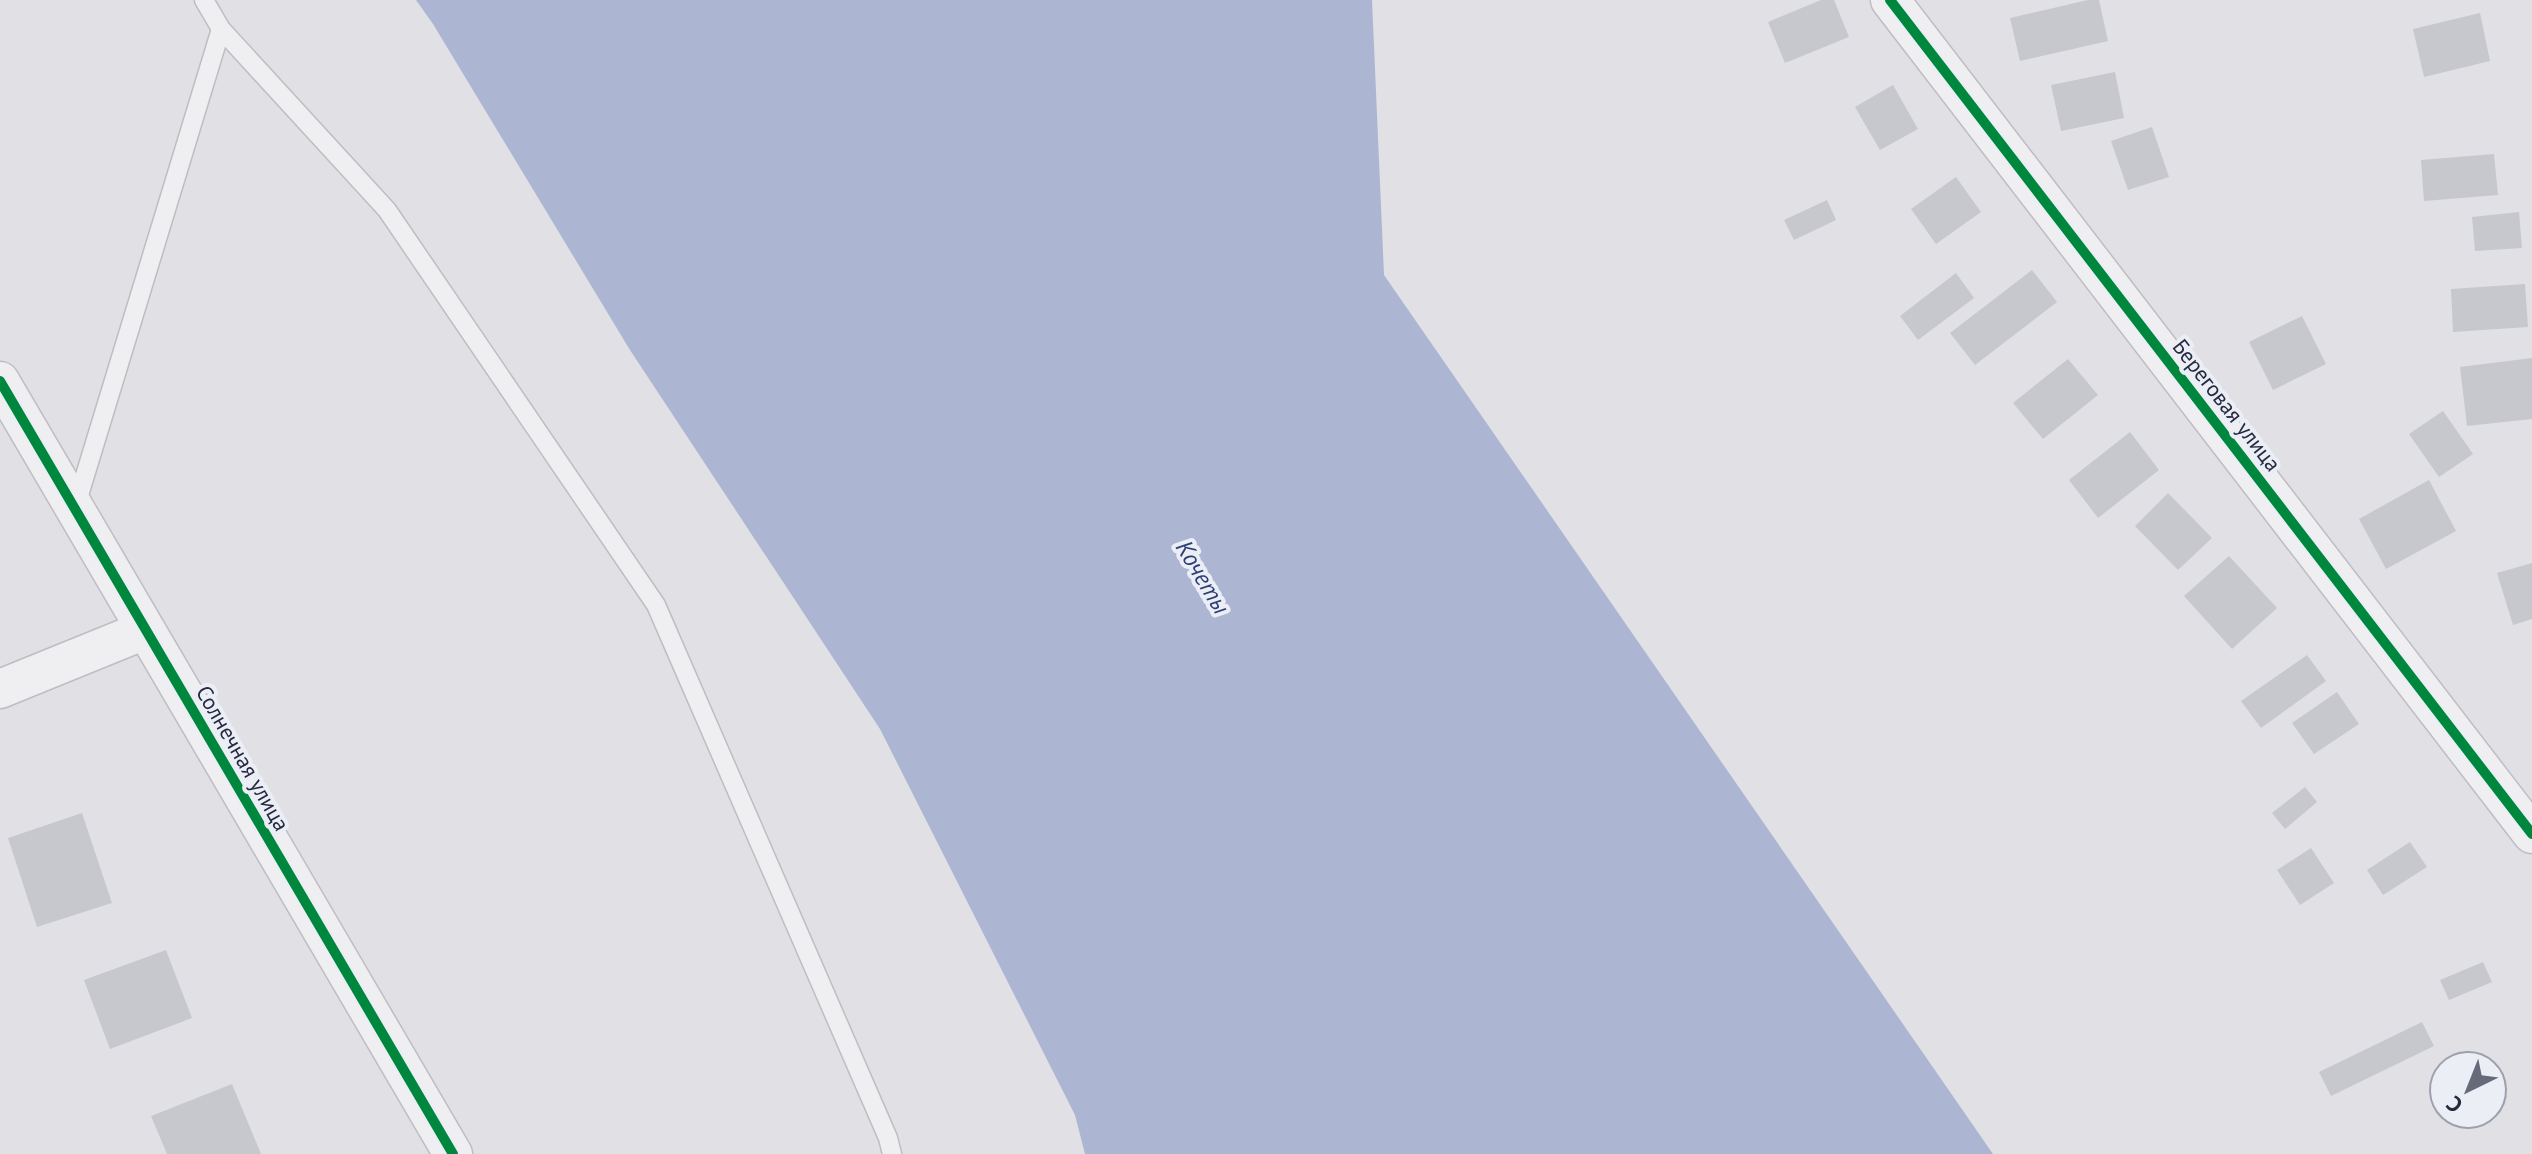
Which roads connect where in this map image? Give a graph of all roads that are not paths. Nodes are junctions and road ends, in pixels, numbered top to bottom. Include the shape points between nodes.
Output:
1 (204, 0) edge
2 (1890, 0) edge
3 (221, 29) junction
4 (0, 381) edge
5 (75, 510) junction
6 (145, 630) junction
7 (0, 689) edge
8 (2532, 834) edge
9 (453, 1154) edge
10 (892, 1154) edge

1 - 3 lane
2 - 8 street, Береговая улица
3 - 5 lane
3 - 10 lane via 387,210 656,605
4 - 5 street, Солнечная улица
5 - 6 street, Солнечная улица
6 - 7 street
6 - 9 street, Солнечная улица

